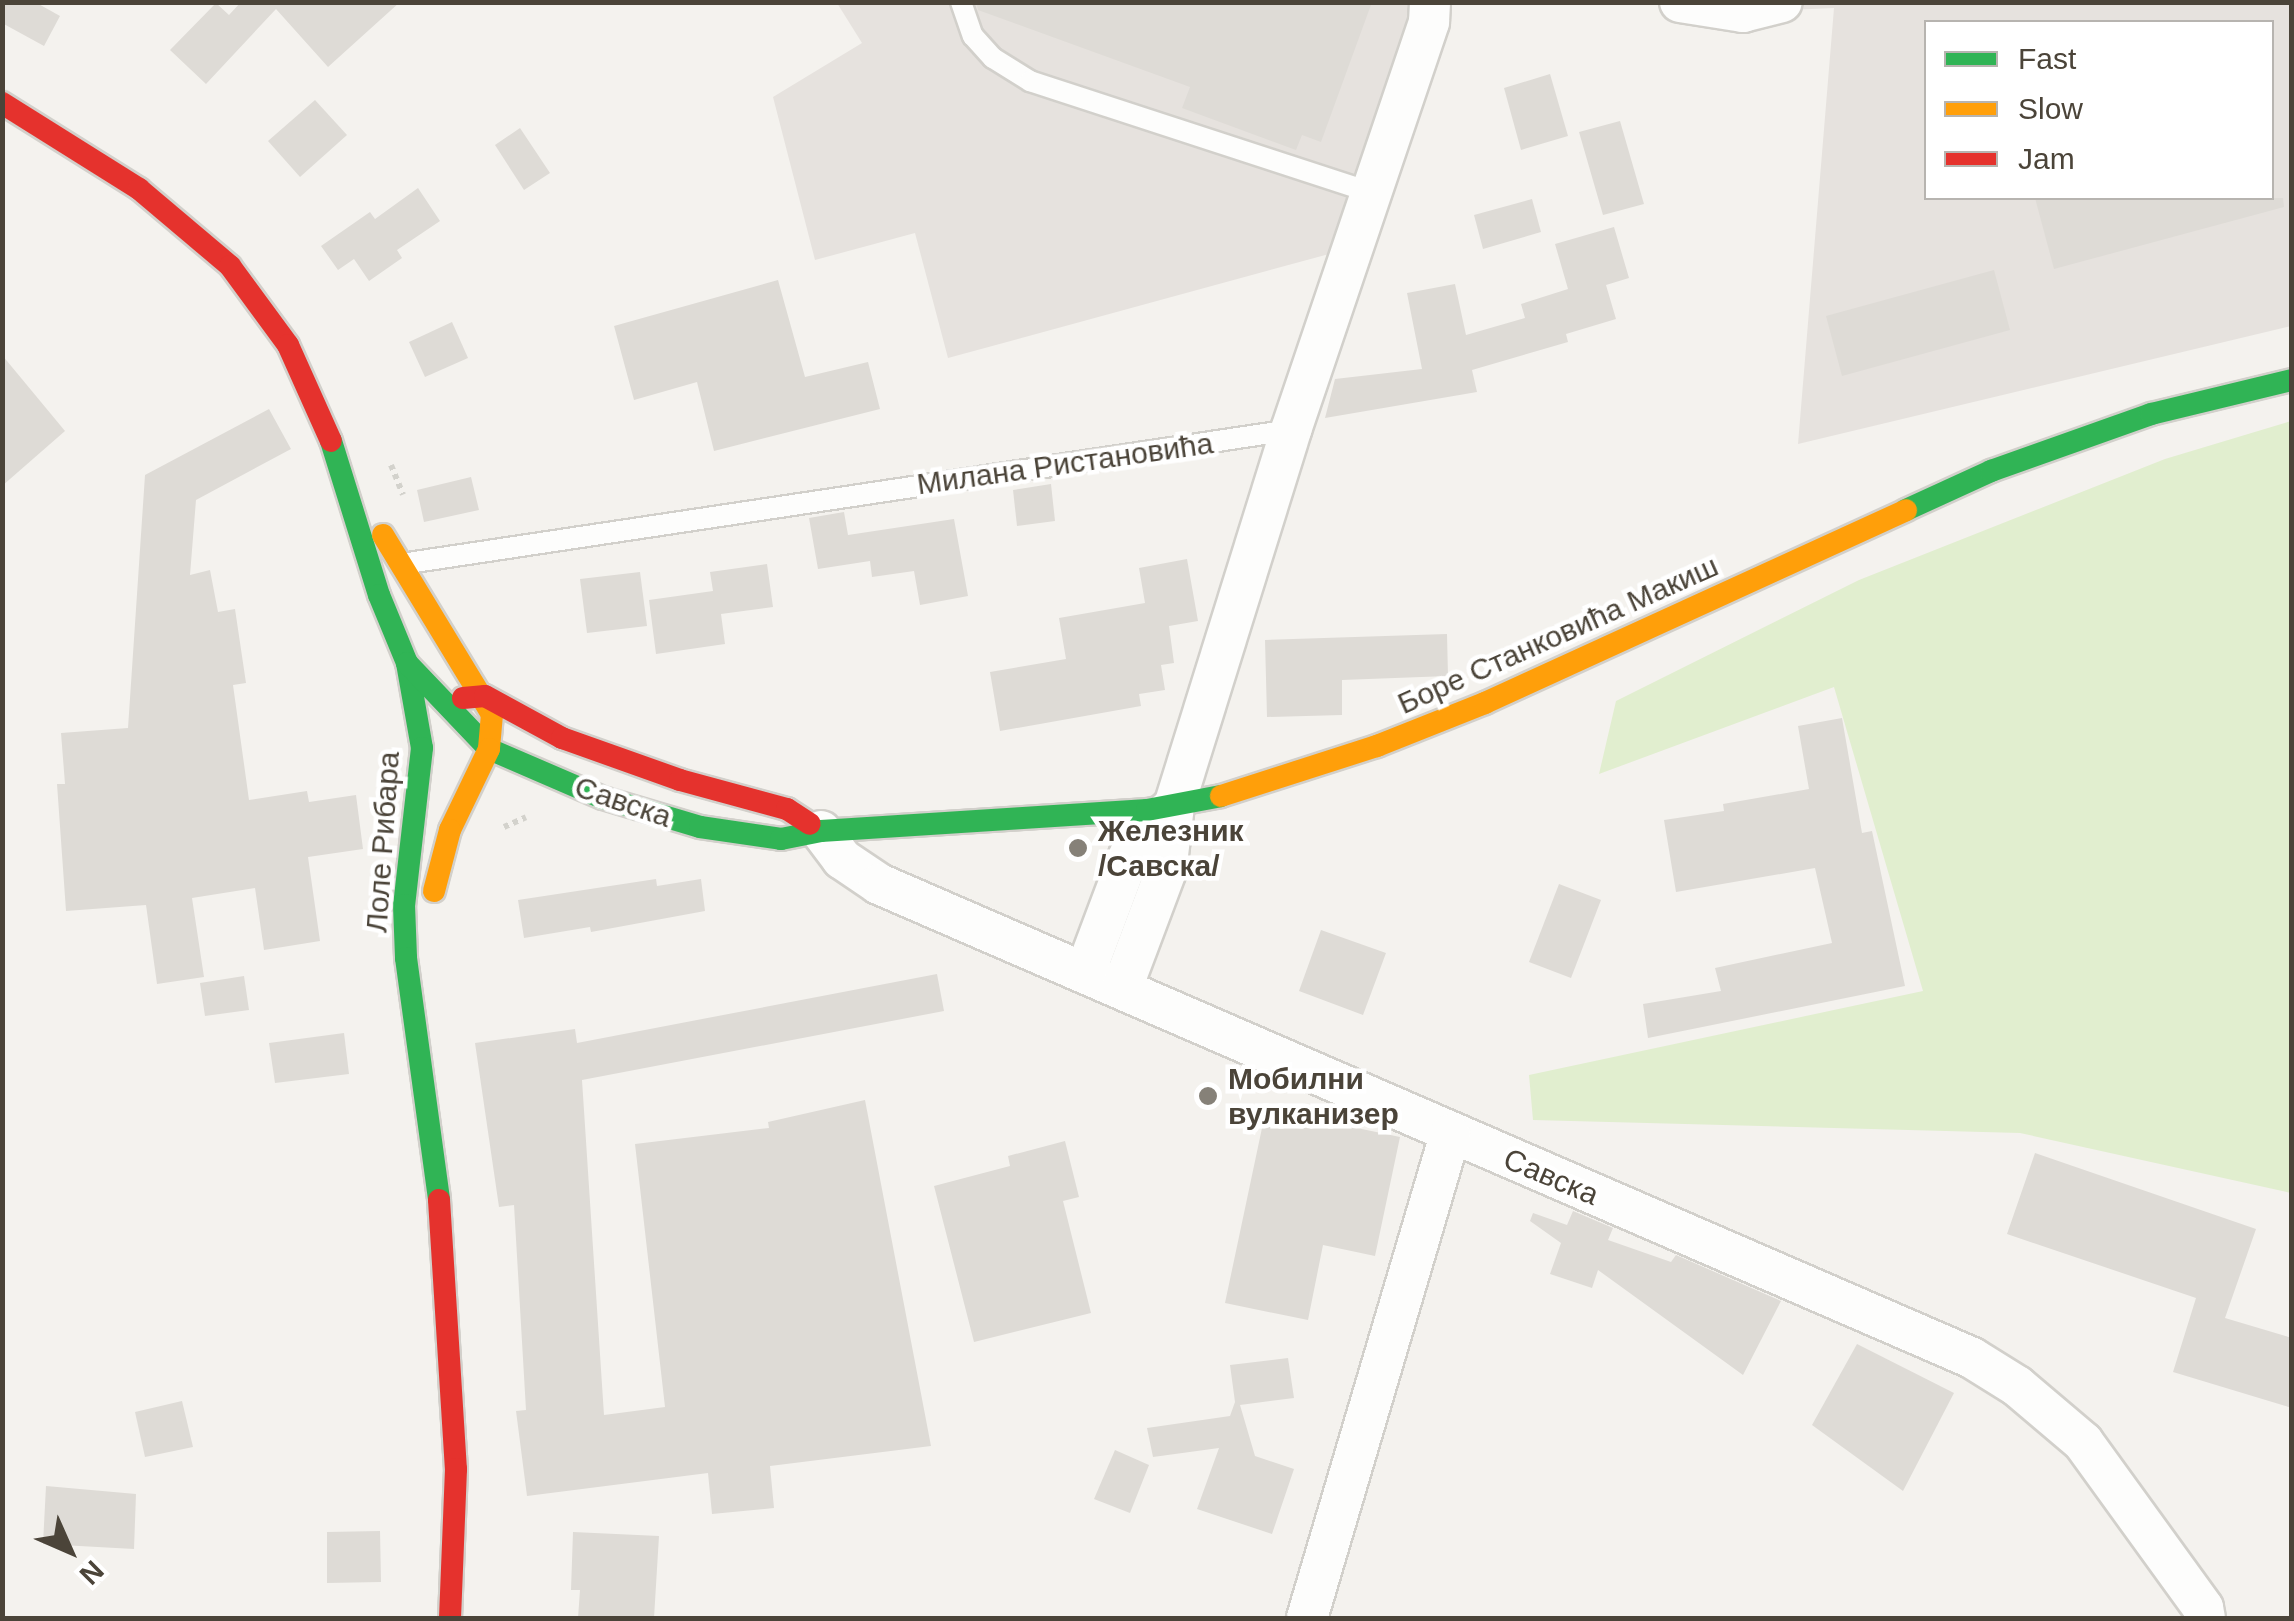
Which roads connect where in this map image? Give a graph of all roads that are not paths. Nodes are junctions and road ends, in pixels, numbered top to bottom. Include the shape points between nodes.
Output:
1 (961, 2) edge
2 (1430, 2) edge
3 (1680, 2) edge
4 (1782, 2) edge
5 (2, 102) edge
6 (1370, 192) junction
7 (2292, 380) edge
8 (1291, 430) junction
9 (344, 474) junction
10 (401, 564) junction
11 (408, 663) junction
12 (485, 696) junction
13 (447, 708) junction
14 (422, 748) junction
15 (489, 748) junction
16 (1174, 806) junction
17 (821, 830) junction
18 (1085, 973) junction
19 (1122, 988) junction
20 (421, 1045) junction
21 (1450, 1136) junction
22 (450, 1618) edge
23 (1307, 1618) edge
24 (2205, 1618) edge

1 - 6 lane via 973,36 992,58 1030,81
2 - 6 street via 1429,22
3 - 4 street via 1742,12
5 - 9 main road, Лоле Рибара via 139,189 230,266 288,345
6 - 8 street
7 - 16 main road, Боре Станковића Макиш via 2151,414 1991,471 1486,704 1307,770
8 - 10 lane, Милана Ристановића
8 - 16 street
9 - 10 main road, Лоле Рибара
9 - 11 main road, Лоле Рибара via 379,595
10 - 12 main road, Лоле Рибара
11 - 13 main road, Савска
11 - 14 main road, Лоле Рибара
12 - 13 main road
12 - 15 main road, Лоле Рибара via 492,714
12 - 17 main road, Савска via 562,738 787,809
13 - 14 main road
13 - 15 main road, Савска
14 - 20 main road, Лоле Рибара via 404,905
15 - 17 main road, Савска via 653,816 753,837
15 - 20 main road, Лоле Рибара via 441,855
16 - 17 main road, Боре Станковића Макиш
16 - 18 street via 1129,856
16 - 19 street via 1166,872
17 - 18 street, Савска via 842,860 879,884
18 - 19 street, Савска
19 - 21 street, Савска
20 - 22 main road, Лоле Рибара via 451,1352 456,1469
21 - 23 street
21 - 24 street, Савска via 1915,1330 2017,1386 2083,1442

